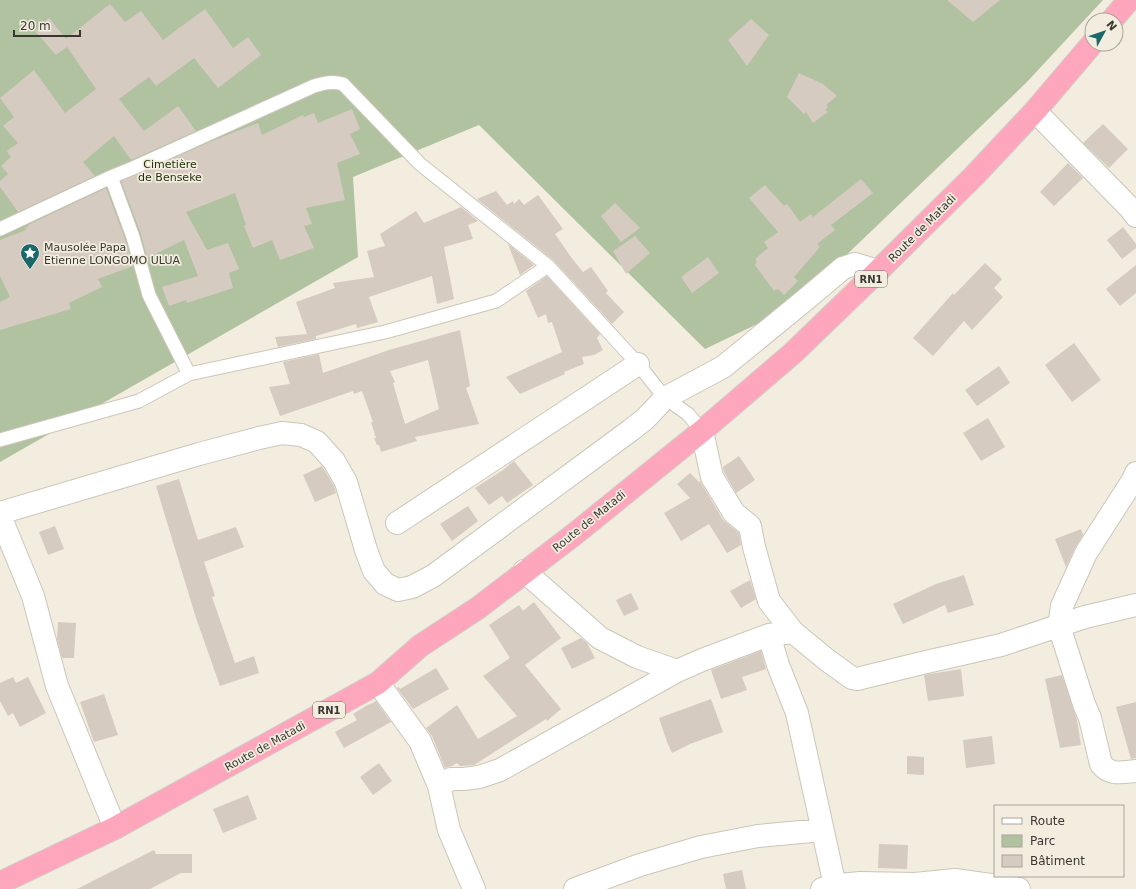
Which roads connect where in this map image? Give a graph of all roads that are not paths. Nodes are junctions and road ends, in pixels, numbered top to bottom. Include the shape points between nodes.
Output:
1 (1129, 0) edge
2 (1119, 12) edge
3 (1085, 52) edge
4 (1035, 111) junction
5 (110, 176) junction
6 (1136, 216) edge
7 (0, 228) edge
8 (548, 266) junction
9 (878, 271) junction
10 (638, 364) junction
11 (189, 374) junction
12 (665, 398) junction
13 (702, 431) junction
14 (0, 440) edge
15 (1136, 472) edge
16 (0, 512) edge
17 (0, 516) edge
18 (397, 523) dead end
19 (524, 571) junction
20 (1136, 605) edge
21 (1059, 626) junction
22 (793, 632) junction
23 (769, 636) junction
24 (677, 671) junction
25 (378, 682) junction
26 (1136, 771) edge
27 (439, 786) junction
28 (115, 828) junction
29 (822, 830) junction
30 (0, 884) edge
31 (828, 887) edge
32 (474, 889) edge
33 (575, 889) edge
34 (1019, 889) edge

1 - 2 highway
3 - 4 highway, Route de Matadi / RN1
4 - 6 street
4 - 9 highway, Route de Matadi / RN1
5 - 7 lane
5 - 8 lane via 134,168 314,86 335,82 343,84 420,164
5 - 11 lane via 133,236 149,295
8 - 10 lane
8 - 11 lane via 496,301 385,332
9 - 12 street via 855,264 843,268 723,367
9 - 13 highway, Route de Matadi / RN1 via 793,353
10 - 12 lane
10 - 18 street
11 - 14 lane via 139,401
12 - 13 lane via 688,414
12 - 16 street via 631,430 433,576 412,587 398,590 384,584 374,571 346,482 334,461 317,442 301,435 282,433 259,438
13 - 19 highway, Route de Matadi / RN1 via 576,533
13 - 22 street via 712,477 734,513 750,526 769,601
15 - 21 street via 1086,553 1062,606
17 - 28 street via 33,596 57,686
19 - 24 street via 600,638 637,658
19 - 25 highway, Route de Matadi / RN1 via 478,608 420,646
20 - 21 street
21 - 22 street via 1001,645 857,679 827,660
21 - 26 street via 1090,718 1101,764 1110,772
22 - 23 street
23 - 24 street
23 - 29 street via 797,713
24 - 27 street via 500,770 479,777 451,779
25 - 27 street via 420,741
25 - 28 highway, Route de Matadi / RN1
27 - 32 street via 449,830
28 - 30 highway, Route de Matadi / RN1
29 - 31 street
29 - 33 street via 758,836 701,847 640,865
31 - 34 street via 860,883 915,884 955,880

